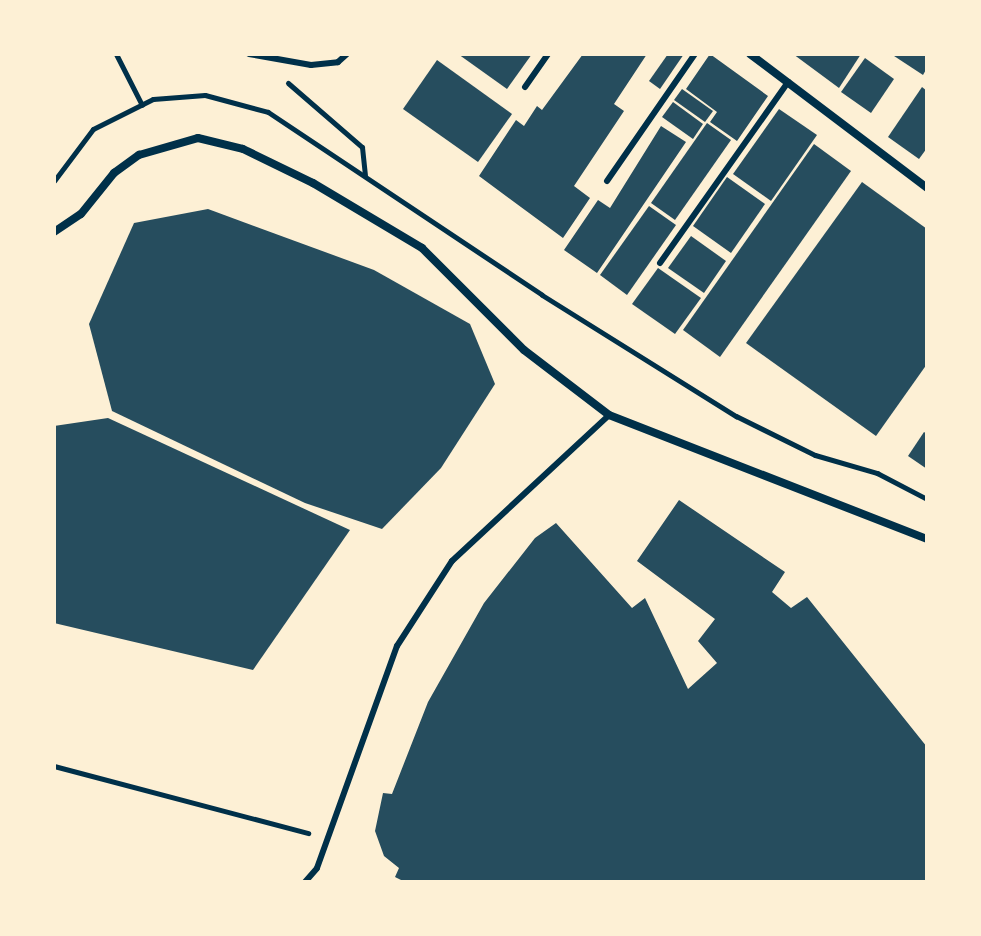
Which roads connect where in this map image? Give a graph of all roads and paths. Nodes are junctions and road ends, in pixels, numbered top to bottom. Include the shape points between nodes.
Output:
1 (116, 54) edge
2 (249, 54) edge
3 (347, 54) edge
4 (548, 54) edge
5 (695, 54) edge
6 (750, 54) edge
7 (257, 57) junction
8 (788, 82) junction
9 (525, 87) dead end
10 (142, 105) junction
11 (365, 175) junction
12 (54, 181) edge
13 (607, 181) dead end
14 (927, 188) edge
15 (54, 232) edge
16 (660, 263) dead end
17 (609, 415) junction
18 (927, 499) edge
19 (927, 539) edge
20 (54, 766) edge
21 (314, 834) dead end
22 (305, 882) edge

1 - 10 path
2 - 7 lane
3 - 7 lane via 338,62 311,65
4 - 9 lane
5 - 13 lane
6 - 8 street
7 - 11 path via 362,147
8 - 14 street
8 - 16 lane
10 - 11 path via 153,99 205,95 268,112
10 - 12 path via 93,129
11 - 18 path via 542,295 736,416 815,455 877,473
15 - 17 street via 81,214 114,173 139,155 198,138 243,149 313,183 422,248 524,350
17 - 19 street
17 - 22 lane via 444,573 397,646 317,868
20 - 21 path

